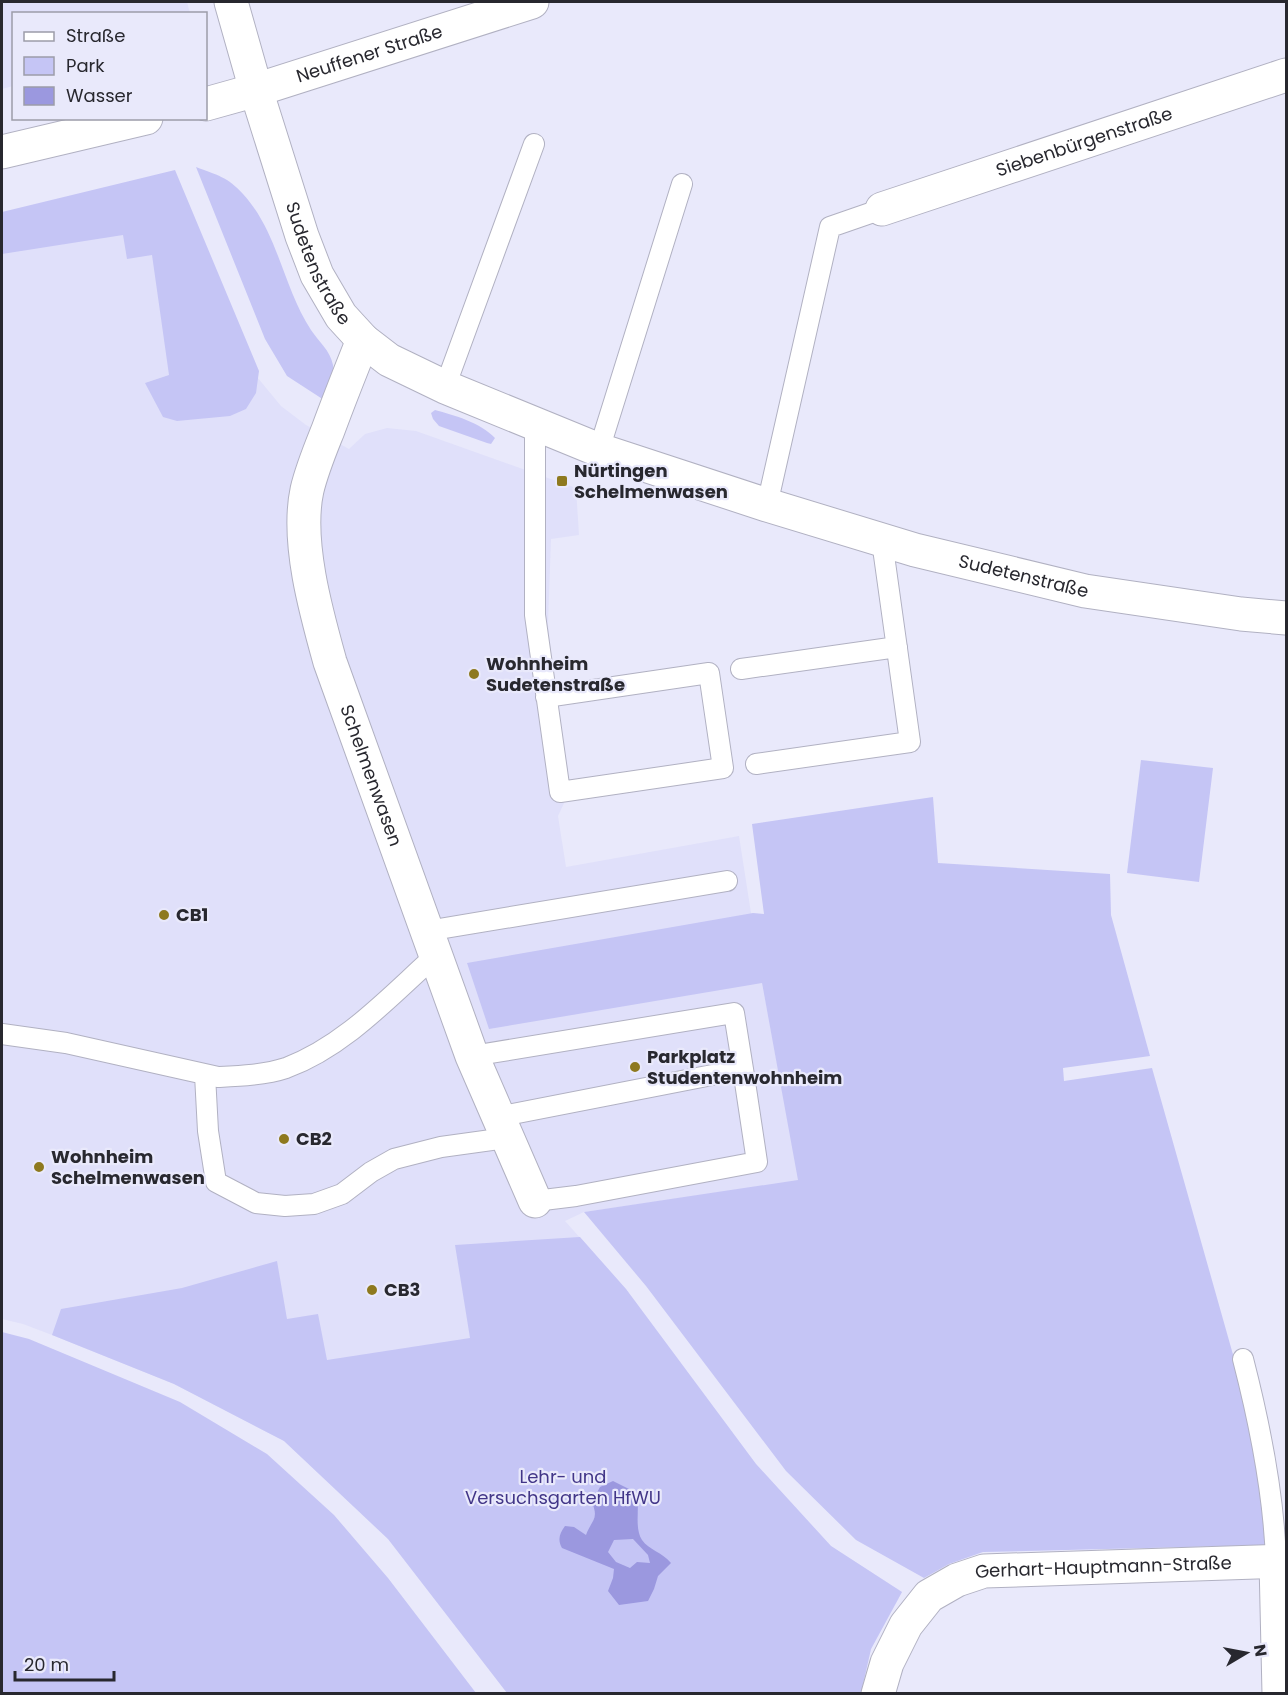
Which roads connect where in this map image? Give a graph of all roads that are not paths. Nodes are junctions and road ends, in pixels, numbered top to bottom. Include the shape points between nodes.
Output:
1 (231, 2) edge
2 (532, 2) edge
3 (1287, 75) edge
4 (256, 90) junction
5 (207, 104) edge
6 (138, 120) edge
7 (534, 144) dead end
8 (2, 152) edge
9 (682, 184) dead end
10 (882, 209) joint
11 (363, 340) junction
12 (445, 387) junction
13 (535, 423) junction
14 (599, 450) junction
15 (767, 506) junction
16 (882, 541) junction
17 (1287, 618) edge
18 (897, 647) junction
19 (741, 669) dead end
20 (546, 697) junction
21 (756, 764) dead end
22 (727, 881) dead end
23 (431, 943) junction
24 (2, 1034) edge
25 (472, 1056) junction
26 (743, 1069) junction
27 (205, 1075) junction
28 (502, 1127) junction
29 (535, 1201) joint
30 (1243, 1359) dead end
31 (1281, 1562) edge
32 (878, 1694) edge
33 (1279, 1694) edge

1 - 4 street, Sudetenstraße
2 - 4 street, Neuffener Straße
3 - 10 street, Siebenbürgenstraße
4 - 5 street, Neuffener Straße
4 - 11 street, Sudetenstraße via 317,275 341,316
6 - 8 street
7 - 12 lane
9 - 14 lane
10 - 15 lane via 830,227
11 - 12 street, Sudetenstraße via 389,360
11 - 23 street, Schelmenwasen via 307,492 304,523 309,575 330,662
12 - 13 street, Sudetenstraße
13 - 14 street, Sudetenstraße
13 - 20 lane via 535,615
14 - 15 street, Sudetenstraße
15 - 16 street, Sudetenstraße
16 - 17 street, Sudetenstraße via 1084,591
16 - 18 lane
18 - 19 lane
18 - 21 lane via 910,742
20 - 20 lane via 560,792 723,768 709,674
22 - 23 lane
23 - 25 street, Schelmenwasen
23 - 27 lane via 348,1034 313,1056 283,1069 239,1077
24 - 27 lane via 66,1043
25 - 26 lane via 734,1012
25 - 28 street, Schelmenwasen
26 - 28 lane
26 - 29 lane via 757,1162
27 - 28 lane via 216,1182 256,1203 314,1204 342,1194 394,1159
28 - 29 street, Schelmenwasen
30 - 31 lane
31 - 32 street, Gerhart-Hauptmann-Straße via 984,1571 928,1596 891,1654
31 - 33 street

